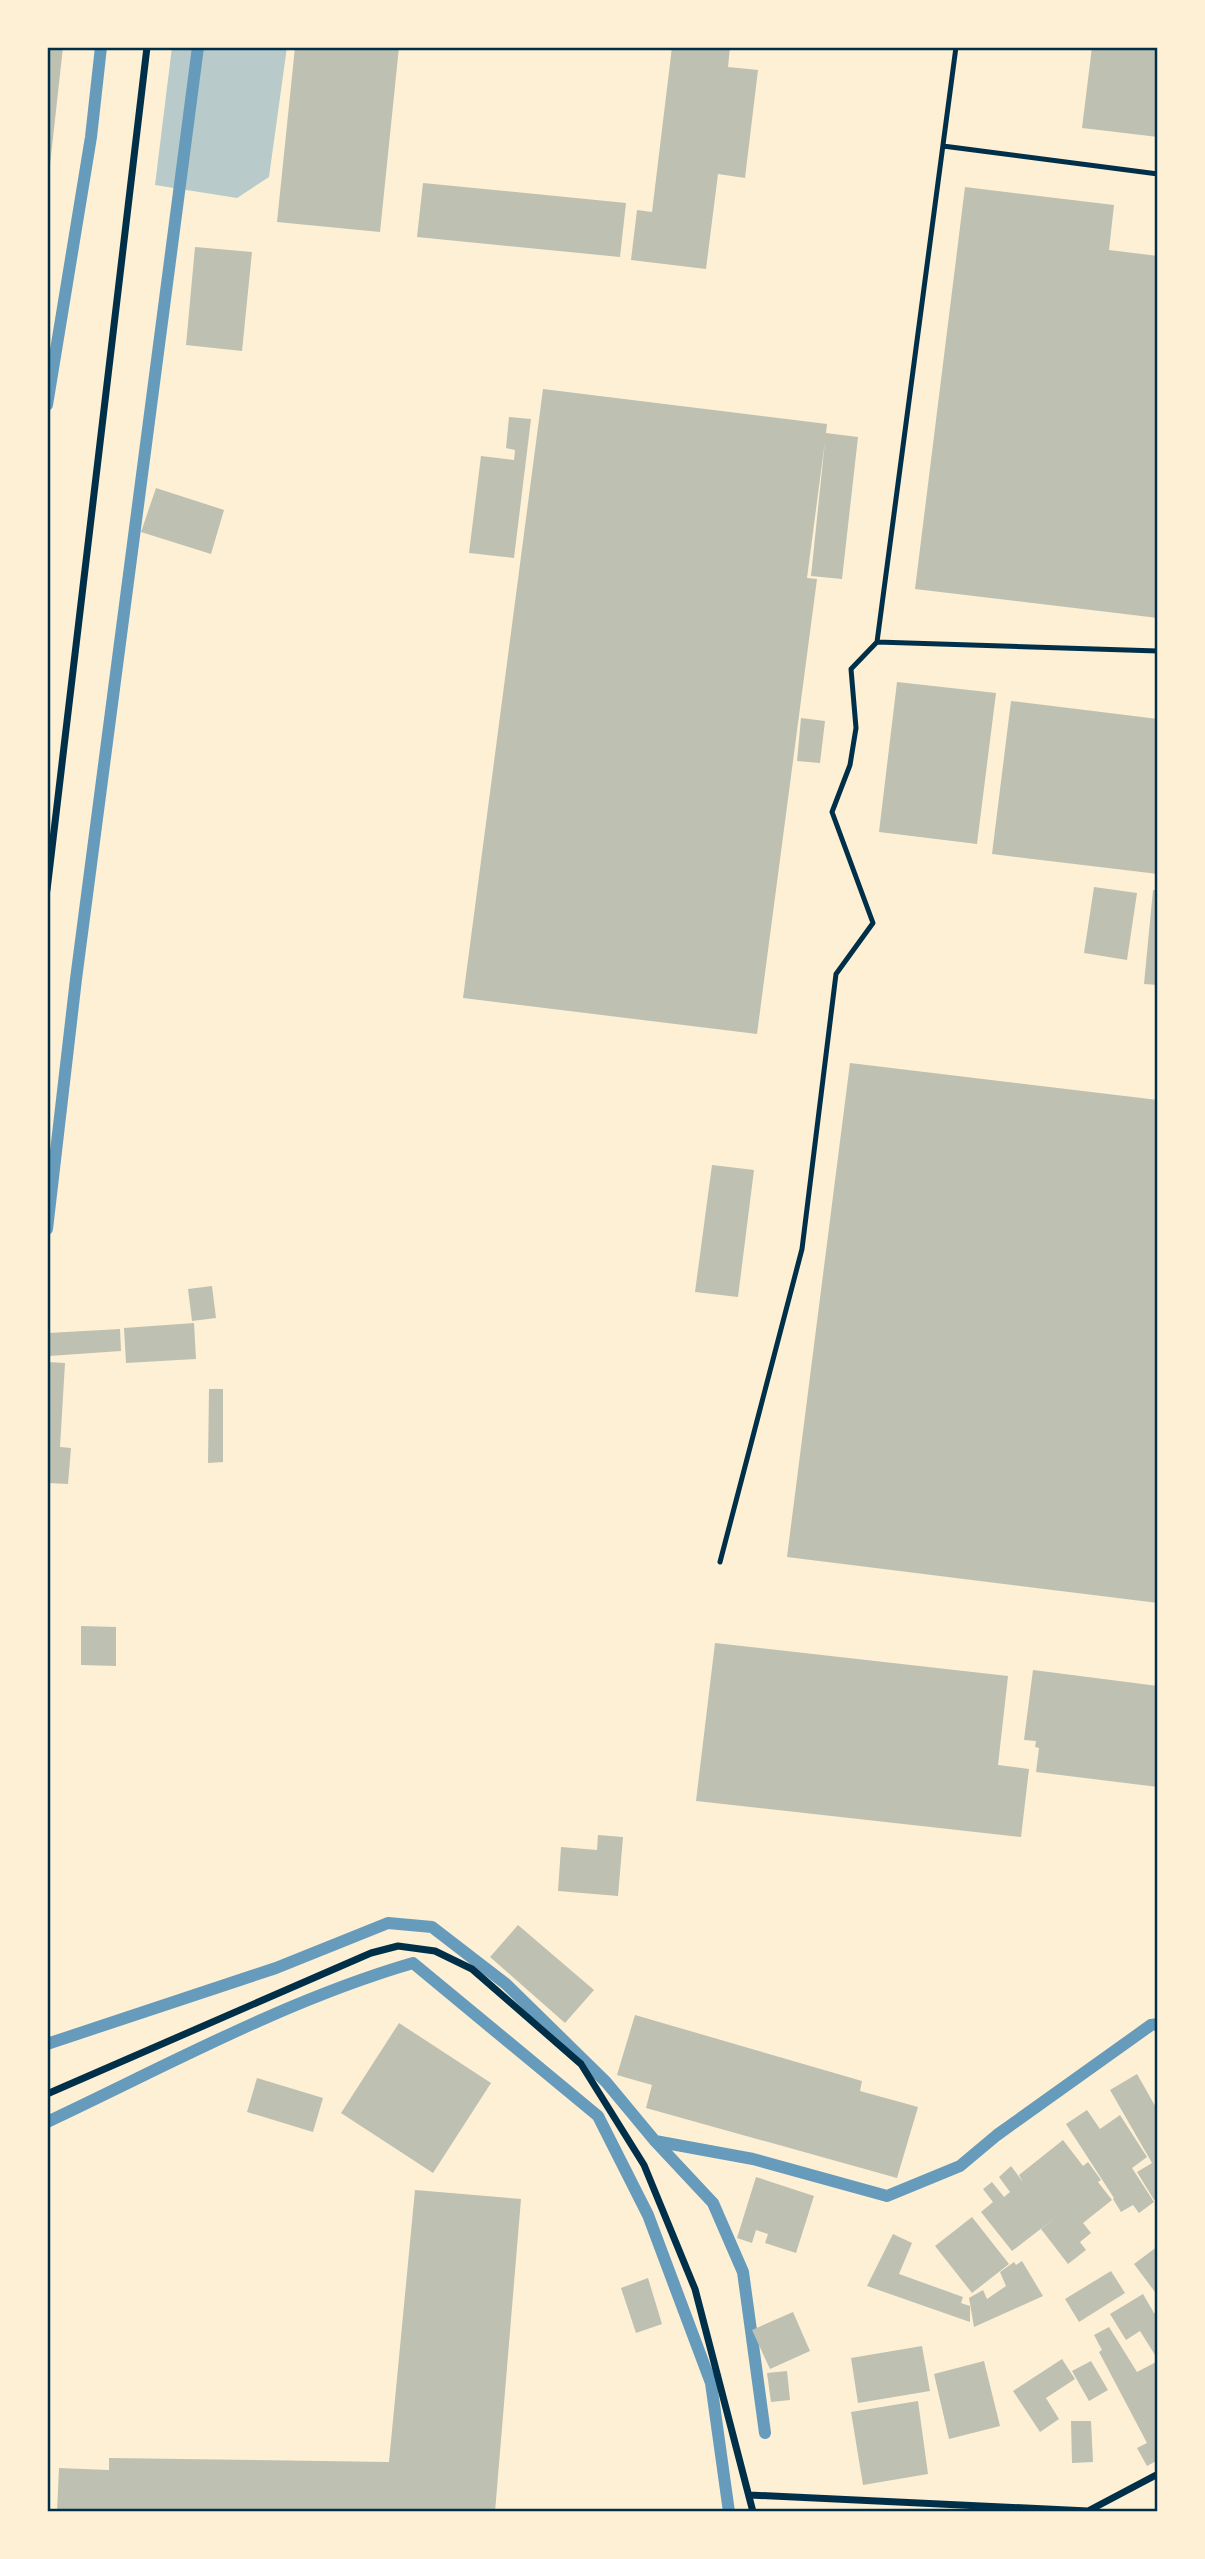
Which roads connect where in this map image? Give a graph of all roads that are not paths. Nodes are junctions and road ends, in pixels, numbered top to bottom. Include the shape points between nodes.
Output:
1 (147, 47) edge
2 (956, 47) edge
3 (943, 146) junction
4 (1158, 174) edge
5 (877, 642) junction
6 (1158, 651) edge
7 (47, 890) edge
8 (720, 1562) dead end
9 (47, 2094) edge
10 (1158, 2474) edge
11 (750, 2496) junction
12 (1088, 2511) edge
13 (752, 2512) edge

1 - 7 street
2 - 3 lane
3 - 4 lane
3 - 5 lane
5 - 6 lane
5 - 8 lane via 851,669 856,728 850,765 832,811 873,923 836,974 802,1249
9 - 11 street via 398,1946 435,1951 472,1969 581,2064 644,2165 695,2289
10 - 12 street
11 - 12 street
11 - 13 street

